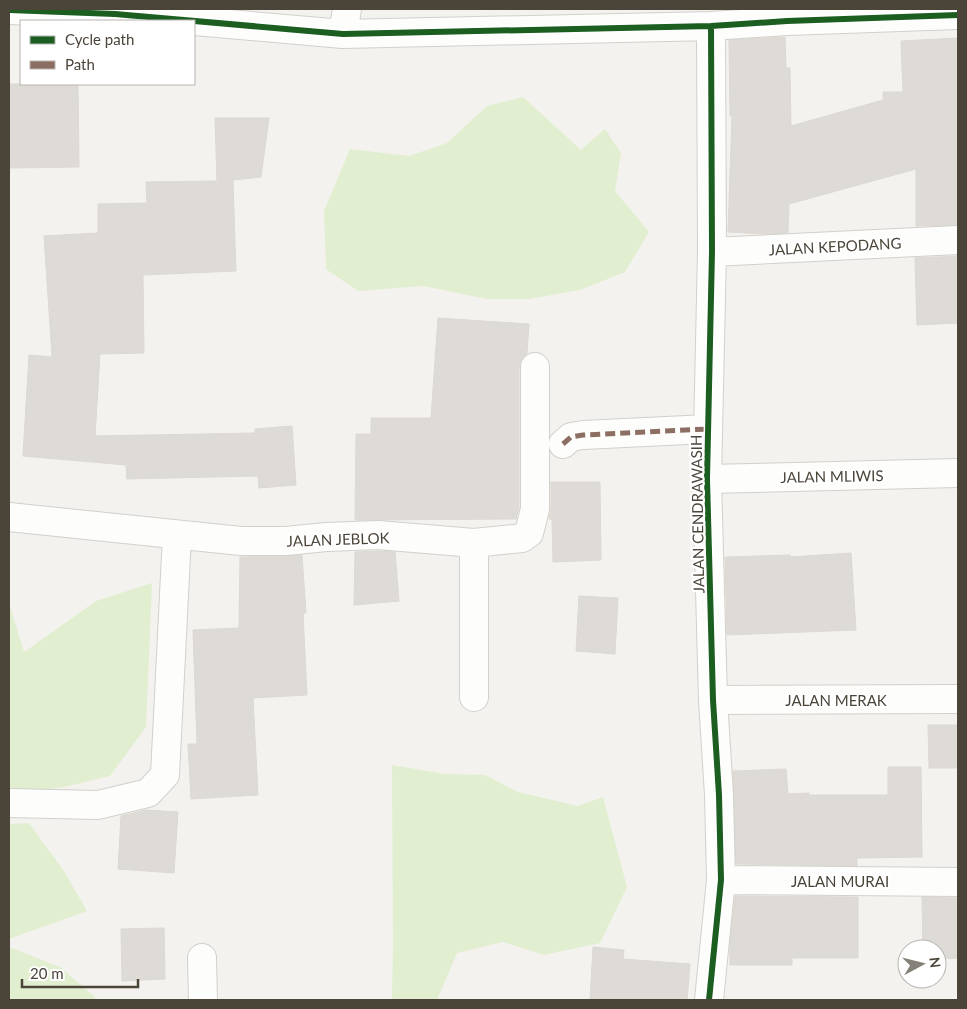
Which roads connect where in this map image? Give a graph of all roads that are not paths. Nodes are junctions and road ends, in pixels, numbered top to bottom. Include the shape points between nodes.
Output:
1 (9, 10) edge
2 (116, 12) edge
3 (786, 15) edge
4 (958, 15) edge
5 (345, 21) edge
6 (711, 26) junction
7 (958, 240) edge
8 (712, 252) junction
9 (535, 367) dead end
10 (708, 429) junction
11 (562, 444) dead end
12 (958, 473) edge
13 (707, 478) junction
14 (9, 517) edge
15 (177, 535) junction
16 (474, 543) junction
17 (474, 698) dead end
18 (958, 699) edge
19 (713, 700) junction
20 (9, 803) edge
21 (721, 880) junction
22 (958, 882) edge
23 (202, 958) dead end
24 (203, 1000) edge
25 (709, 1000) edge

1 - 2 street
2 - 5 street
3 - 4 street
3 - 6 street
5 - 6 street
6 - 8 street, JALAN CENDRAWASIH
7 - 8 street, JALAN KEPODANG
8 - 10 street, JALAN CENDRAWASIH
9 - 16 street, JALAN JEBLOK via 536,467 532,526 522,538
10 - 11 street via 583,435
10 - 13 street, JALAN CENDRAWASIH
12 - 13 street, JALAN MLIWIS
13 - 19 street, JALAN CENDRAWASIH
14 - 15 street, JALAN JEBLOK
15 - 16 street, JALAN JEBLOK via 241,541 378,535
15 - 20 street via 165,775 148,794 98,805
16 - 17 street
18 - 19 street, JALAN MERAK
19 - 21 street, JALAN CENDRAWASIH
21 - 22 street, JALAN MURAI
21 - 25 street, JALAN CENDRAWASIH
23 - 24 street

